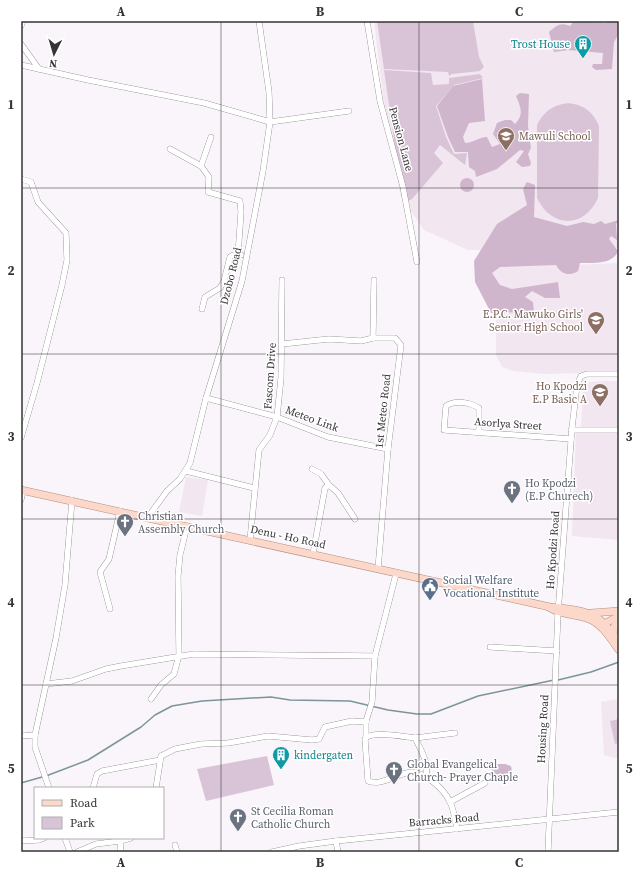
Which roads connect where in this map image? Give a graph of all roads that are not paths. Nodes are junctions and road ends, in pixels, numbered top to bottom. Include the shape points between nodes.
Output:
1 (23, 21) edge
2 (258, 21) edge
3 (367, 21) edge
4 (21, 26) edge
5 (21, 44) edge
6 (21, 65) edge
7 (39, 69) junction
8 (349, 111) dead end
9 (270, 122) junction
10 (211, 137) dead end
11 (170, 150) dead end
12 (201, 166) junction
13 (21, 179) edge
14 (238, 255) junction
15 (246, 257) junction
16 (417, 262) dead end
17 (282, 280) dead end
18 (374, 280) dead end
19 (202, 309) dead end
20 (373, 338) junction
21 (282, 344) junction
22 (619, 374) edge
23 (206, 398) junction
24 (277, 417) junction
25 (571, 430) junction
26 (619, 430) edge
27 (479, 433) junction
28 (21, 438) edge
29 (571, 439) junction
30 (388, 449) junction
31 (312, 469) dead end
32 (186, 471) junction
33 (329, 485) junction
34 (254, 488) junction
35 (22, 490) edge
36 (21, 500) edge
37 (72, 500) junction
38 (120, 511) junction
39 (148, 517) junction
40 (355, 519) dead end
41 (187, 526) junction
42 (250, 540) junction
43 (313, 554) junction
44 (378, 569) junction
45 (396, 574) junction
46 (110, 609) dead end
47 (559, 610) junction
48 (619, 611) edge
49 (591, 613) junction
50 (619, 616) edge
51 (619, 620) edge
52 (602, 625) junction
53 (613, 634) junction
54 (619, 642) edge
55 (490, 647) dead end
56 (619, 650) edge
57 (557, 651) junction
58 (180, 655) junction
59 (375, 656) junction
60 (46, 684) junction
61 (151, 699) dead end
62 (366, 722) junction
63 (455, 733) dead end
64 (35, 735) junction
65 (21, 736) edge
66 (365, 738) junction
67 (415, 738) junction
68 (160, 760) junction
69 (426, 776) junction
70 (485, 783) dead end
71 (48, 787) edge
72 (93, 787) edge
73 (156, 787) edge
74 (450, 802) junction
75 (619, 812) edge
76 (549, 820) junction
77 (457, 829) junction
78 (42, 839) edge
79 (65, 839) edge
80 (93, 839) edge
81 (127, 839) edge
82 (21, 841) edge
83 (120, 841) junction
84 (336, 841) junction
85 (174, 845) dead end
86 (92, 846) junction
87 (70, 852) edge
88 (77, 852) edge
89 (121, 852) edge
90 (177, 852) edge
91 (272, 852) edge
92 (338, 852) edge
93 (548, 852) edge

1 - 4 street
2 - 9 street, Dzobo Road via 269,92
3 - 16 street, Pension Lane via 380,101 403,187
5 - 7 street
6 - 7 street
7 - 9 street via 204,103
8 - 9 street
9 - 15 street, Dzobo Road
10 - 12 street
11 - 12 street
12 - 14 street via 209,177 208,192 240,202
13 - 28 street via 31,182 38,202 66,233 67,260
14 - 15 street
14 - 19 street via 230,257 224,281 220,288 205,297
15 - 23 street, Dzobo Road via 242,281
17 - 21 street, Fascom Drive
18 - 20 street
20 - 21 street, 1st Meteo Road via 360,341 330,339
20 - 30 street, 1st Meteo Road via 395,338 401,345
21 - 24 street, Fascom Drive
22 - 25 street, Ho Kpodzi Road via 581,376 577,384
23 - 24 street, Meteo Link
23 - 32 street, Dzobo Road via 198,437
24 - 30 street, Meteo Link via 328,437
24 - 34 street, Fascom Drive via 270,435 259,450
25 - 26 street
25 - 29 street, Ho Kpodzi Road
27 - 27 street, Asorlya Street via 444,430 446,406 463,402 479,408
27 - 29 street, Asorlya Street
29 - 47 street, Ho Kpodzi Road
30 - 44 street, 1st Meteo Road
31 - 33 street via 321,474
32 - 34 street
32 - 39 street, Dzobo Road
33 - 40 street via 338,493
33 - 43 street via 325,488
34 - 42 street, Fascom Drive
35 - 36 street
35 - 37 main road, Denu - Ho Road
37 - 38 main road, Denu - Ho Road
37 - 60 street via 65,586
38 - 39 main road, Denu - Ho Road
38 - 46 street via 109,559 100,572
39 - 41 main road, Denu - Ho Road
41 - 42 main road, Denu - Ho Road
41 - 58 street via 178,576
42 - 43 main road, Denu - Ho Road
43 - 44 main road, Denu - Ho Road
44 - 45 main road, Denu - Ho Road
45 - 47 main road, Denu - Ho Road
45 - 59 street
47 - 49 main road, Denu - Ho Road
47 - 52 main road, Denu - Ho Road
47 - 57 street, Housing Road
48 - 49 main road
49 - 52 main road, Denu - Ho Road
50 - 52 main road
51 - 53 main road
52 - 53 main road, Denu - Ho Road
52 - 56 main road, Denu - Ho Road
53 - 54 main road, Denu - Ho Road
55 - 57 street
57 - 76 street, Housing Road
58 - 59 street
58 - 60 street via 106,669 72,681
58 - 61 street via 174,674 161,685
59 - 62 street via 371,707
60 - 64 street
62 - 66 street
62 - 68 street via 352,721 324,727 319,738 268,736 228,743 201,744 175,749 161,756
63 - 67 street
64 - 65 street
64 - 71 street
66 - 67 street via 387,734
66 - 69 street via 368,781 380,782 408,772
67 - 69 street via 426,763
68 - 72 street via 97,774
68 - 73 street
69 - 74 street
70 - 74 street
74 - 77 street
75 - 76 street, Barracks Road
76 - 77 street, Barracks Road
76 - 93 street, Housing Road
77 - 84 street, Barracks Road
78 - 82 street
79 - 87 street
80 - 86 street
81 - 83 street
83 - 86 street via 105,841
83 - 89 street
84 - 91 street, Barracks Road
84 - 92 street
85 - 90 street
86 - 88 street

